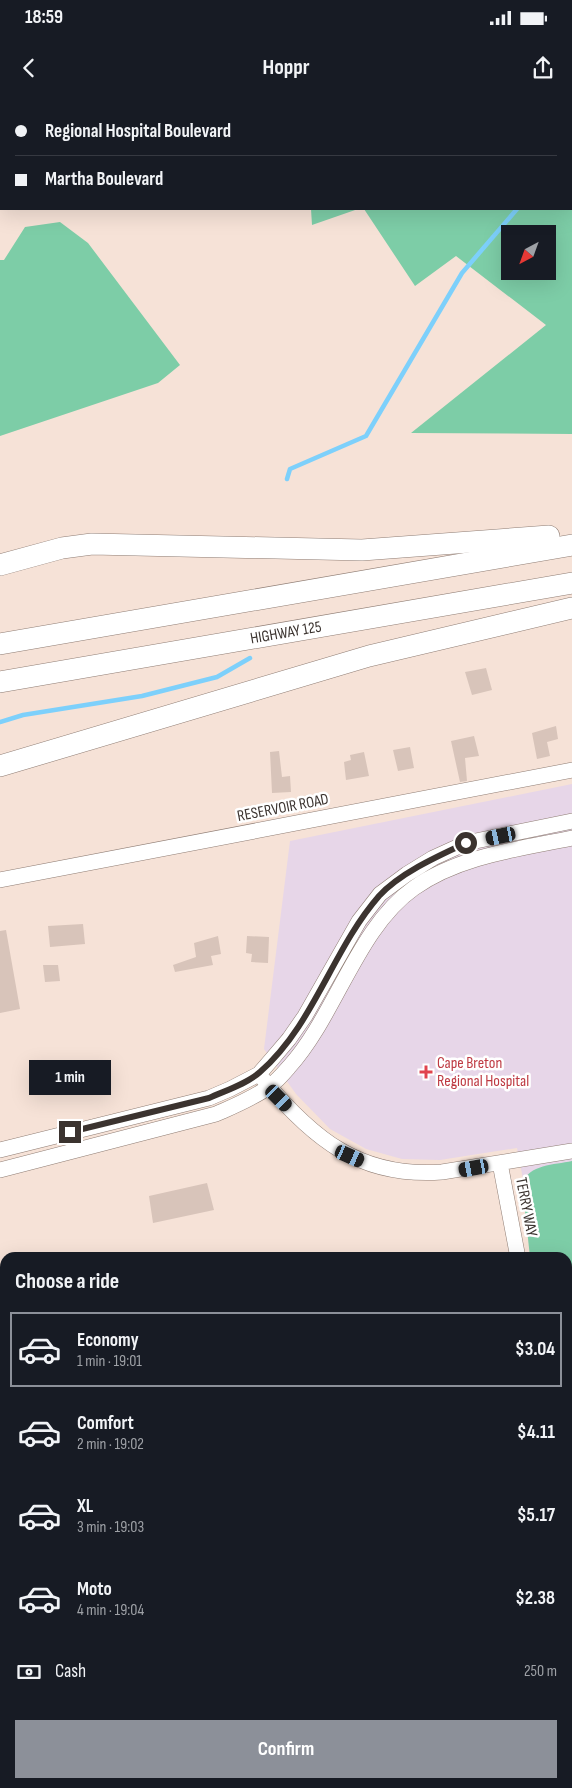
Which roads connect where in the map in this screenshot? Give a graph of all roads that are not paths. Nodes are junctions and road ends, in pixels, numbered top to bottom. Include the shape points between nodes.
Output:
1 (572, 535) edge
2 (572, 545) edge
3 (0, 565) edge
4 (572, 582) edge
5 (572, 608) edge
6 (0, 644) edge
7 (0, 682) edge
8 (0, 766) edge
9 (572, 770) edge
10 (572, 821) edge
11 (572, 838) edge
12 (0, 880) edge
13 (259, 1074) junction
14 (269, 1086) junction
15 (0, 1150) edge
16 (572, 1151) edge
17 (500, 1163) junction
18 (0, 1170) edge
19 (517, 1252) edge

1 - 3 highway via 362,550 92,544 62,548
2 - 6 highway
4 - 7 highway, HIGHWAY 125
5 - 8 highway via 369,656
9 - 12 street, RESERVOIR ROAD
10 - 13 street via 466,843 420,866 380,894 359,921 305,1016
11 - 14 street via 452,867 413,888 384,916 314,1034 299,1056
13 - 14 street
13 - 15 street via 209,1098
14 - 17 street via 298,1118 322,1138 367,1164 385,1170 422,1174
14 - 18 street via 216,1114
16 - 17 street
17 - 19 street, TERRY WAY

